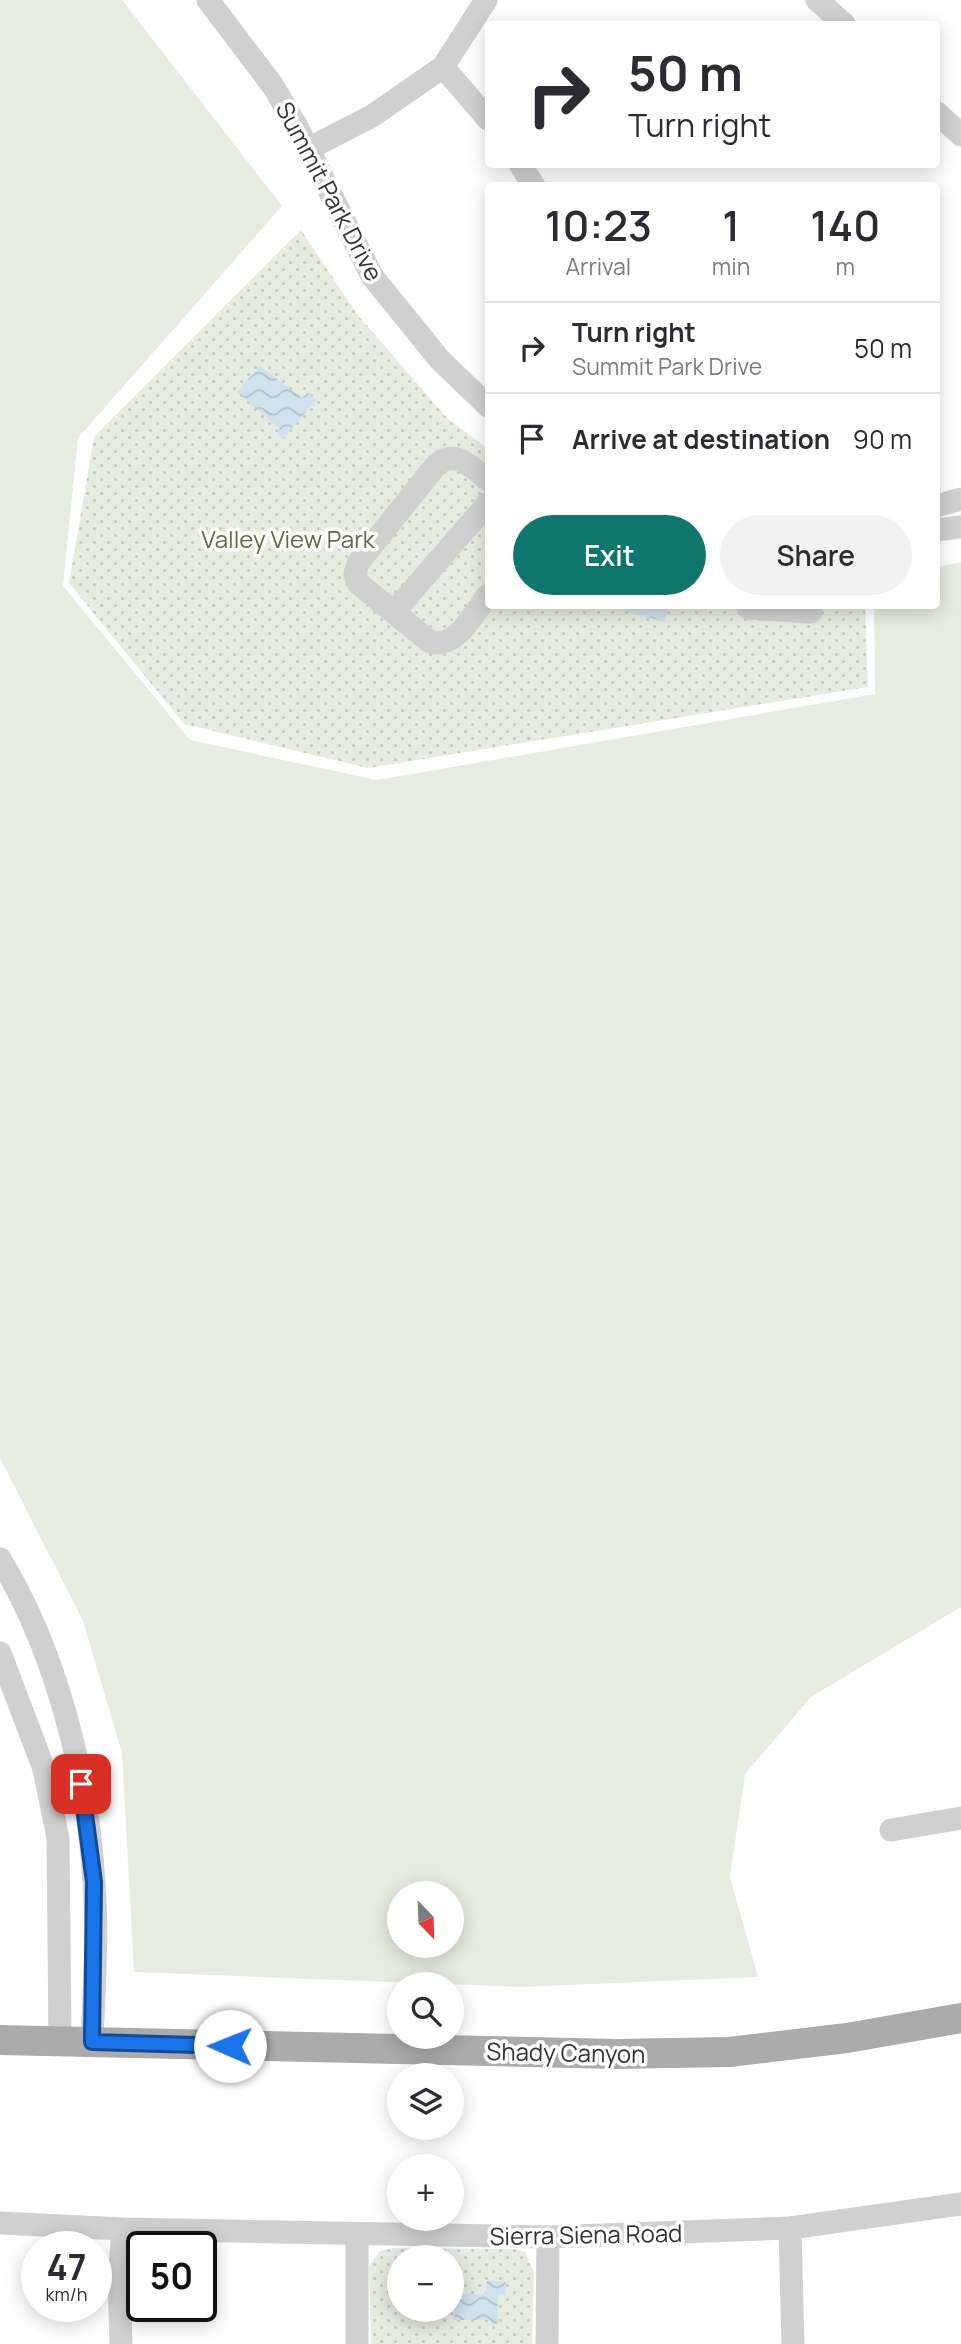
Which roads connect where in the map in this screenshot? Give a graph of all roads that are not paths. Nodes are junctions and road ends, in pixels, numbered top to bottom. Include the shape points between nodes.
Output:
1 (208, 0) edge
2 (486, 0) edge
3 (817, 0) edge
4 (841, 21) edge
5 (443, 67) junction
6 (485, 116) edge
7 (940, 116) edge
8 (961, 135) edge
9 (308, 149) junction
10 (485, 403) edge
11 (485, 479) edge
12 (961, 499) edge
13 (940, 505) edge
14 (485, 506) edge
15 (961, 527) edge
16 (940, 530) edge
17 (485, 600) edge
18 (764, 609) edge
19 (394, 612) junction
20 (811, 612) dead end
21 (0, 1559) edge
22 (0, 1653) edge
23 (961, 1818) edge
24 (891, 1830) dead end
25 (961, 2018) edge
26 (0, 2040) edge
27 (60, 2041) junction
28 (92, 2042) junction
29 (961, 2204) edge
30 (0, 2223) edge
31 (790, 2228) junction
32 (123, 2229) junction
33 (356, 2234) junction
34 (548, 2237) junction
35 (121, 2344) edge
36 (357, 2344) edge
37 (547, 2344) edge
38 (793, 2344) edge

1 - 9 street, Summit Park Drive via 273,86
2 - 5 street
3 - 4 street
5 - 6 street
5 - 9 street via 372,116
7 - 8 street
9 - 10 street, Summit Park Drive via 372,276 440,360
11 - 19 street via 458,457 446,457 358,563 358,583
12 - 13 street
14 - 19 street
15 - 16 street
17 - 19 street via 451,642 440,645
18 - 20 street
21 - 28 street via 57,1687 86,1810 94,1882
22 - 27 street via 44,1769 58,1838
23 - 24 street
25 - 28 main road, Shady Canyon via 729,2052 616,2054
26 - 27 main road, Shady Canyon
27 - 28 main road, Shady Canyon
29 - 31 street, Sierra Siena Road
30 - 32 street, Sierra Siena Road
31 - 34 street, Sierra Siena Road
31 - 38 street
32 - 33 street, Sierra Siena Road
32 - 35 street
33 - 34 street, Sierra Siena Road
33 - 36 street
34 - 37 street

